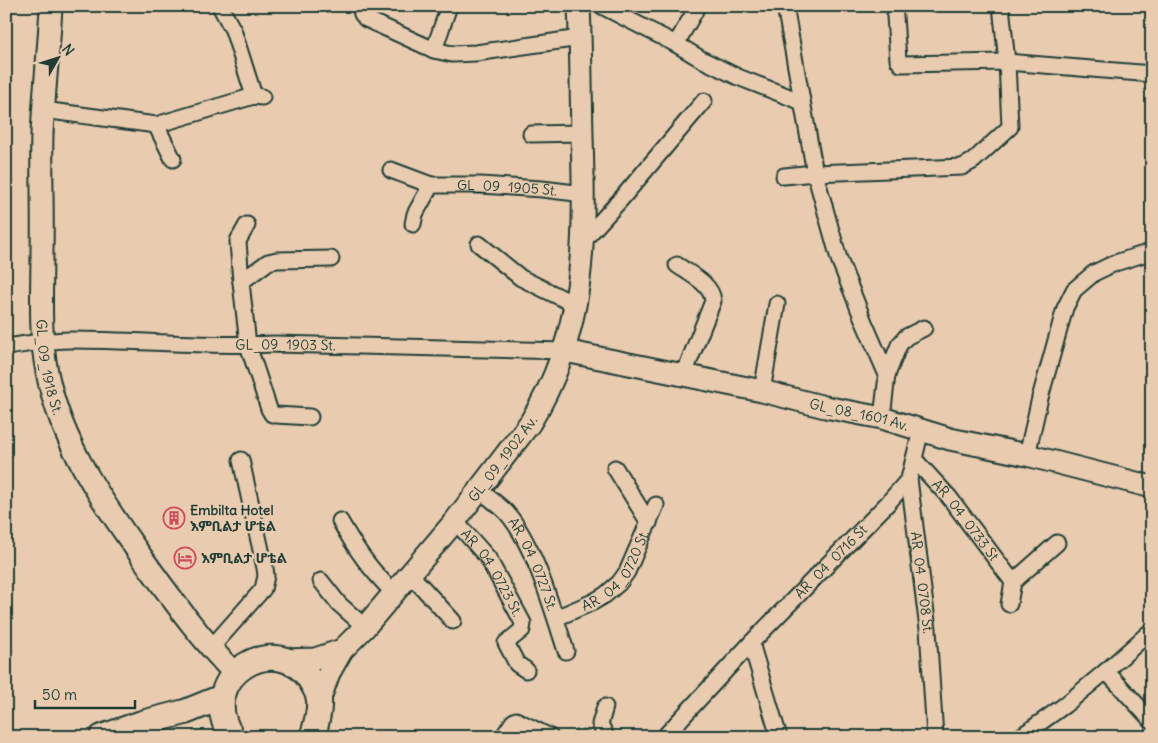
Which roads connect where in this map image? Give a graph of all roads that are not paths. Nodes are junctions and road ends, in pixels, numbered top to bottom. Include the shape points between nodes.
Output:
1 (51, 6) edge
2 (220, 6) edge
3 (360, 6) edge
4 (449, 6) edge
5 (579, 6) edge
6 (602, 6) edge
7 (785, 6) edge
8 (1001, 6) edge
9 (696, 11) dead end
10 (895, 16) dead end
11 (580, 38) junction
12 (676, 44) junction
13 (434, 50) junction
14 (1007, 62) junction
15 (1152, 74) edge
16 (704, 101) dead end
17 (802, 102) junction
18 (43, 110) junction
19 (156, 125) junction
20 (530, 134) dead end
21 (582, 134) junction
22 (173, 159) dead end
23 (392, 170) dead end
24 (815, 173) junction
25 (784, 176) dead end
26 (431, 185) junction
27 (584, 194) junction
28 (413, 224) dead end
29 (246, 225) dead end
30 (583, 241) junction
31 (478, 244) dead end
32 (1150, 253) edge
33 (332, 259) dead end
34 (677, 265) dead end
35 (240, 282) junction
36 (777, 304) dead end
37 (576, 305) junction
38 (924, 328) dead end
39 (42, 342) junction
40 (248, 345) junction
41 (6, 347) edge
42 (564, 351) junction
43 (684, 374) junction
44 (887, 375) junction
45 (762, 391) junction
46 (310, 417) dead end
47 (882, 418) junction
48 (921, 430) junction
49 (1026, 455) junction
50 (241, 460) dead end
51 (914, 460) junction
52 (615, 468) dead end
53 (909, 479) junction
54 (1152, 487) edge
55 (479, 490) junction
56 (656, 505) dead end
57 (340, 521) dead end
58 (456, 521) junction
59 (650, 523) junction
60 (1057, 543) dead end
61 (410, 574) junction
62 (321, 581) dead end
63 (1013, 582) junction
64 (393, 592) junction
65 (1009, 604) dead end
66 (556, 618) junction
67 (453, 621) dead end
68 (365, 627) junction
69 (1152, 630) edge
70 (751, 643) junction
71 (210, 649) junction
72 (342, 650) junction
73 (566, 651) dead end
74 (285, 660) junction
75 (526, 670) dead end
76 (1106, 671) junction
77 (234, 673) junction
78 (222, 697) junction
79 (320, 701) junction
80 (605, 707) dead end
81 (1152, 721) edge
82 (313, 736) edge
83 (102, 737) edge
84 (232, 737) edge
85 (502, 737) edge
86 (550, 737) edge
87 (605, 737) edge
88 (664, 737) edge
89 (779, 737) edge
90 (935, 737) edge
91 (1020, 737) edge

1 - 18 main road, GL_09_1918 St.
2 - 19 street via 233,30 258,97
3 - 13 street via 366,19
4 - 13 street
5 - 11 main road, GL_09_1902 Av.
6 - 12 street
7 - 17 street
8 - 14 street
9 - 12 street
10 - 14 street via 901,64
11 - 13 street via 476,53 452,54
11 - 21 main road, GL_09_1902 Av.
12 - 17 street via 738,77
14 - 15 street
14 - 24 street via 1010,127 967,166
16 - 30 street
17 - 24 street
18 - 19 street
18 - 39 main road, GL_09_1918 St.
19 - 22 street
20 - 21 street
21 - 27 main road, GL_09_1902 Av.
23 - 26 street, GL_09_1905 St.
24 - 25 street
24 - 44 street via 839,259
26 - 27 street, GL_09_1905 St. via 507,186
26 - 28 street via 414,214
27 - 30 main road, GL_09_1902 Av.
29 - 35 street via 238,241
30 - 37 main road, GL_09_1902 Av.
31 - 37 street via 521,278
32 - 49 street via 1108,266 1074,290 1065,308
33 - 35 street via 277,260 262,266
34 - 43 street via 709,288 713,295
35 - 40 street
36 - 45 street
37 - 42 main road, GL_09_1902 Av.
38 - 44 street via 906,337
39 - 40 street, GL_09_1903 St.
39 - 41 street, GL_09_1903 St.
39 - 71 main road, GL_09_1918 St. via 51,392 88,477
40 - 42 street, GL_09_1903 St.
40 - 46 street via 270,412
42 - 43 main road, GL_08_1601 Av.
42 - 55 main road, GL_09_1902 Av. via 530,423
43 - 45 main road, GL_08_1601 Av.
44 - 47 street
45 - 47 main road, GL_08_1601 Av.
47 - 48 main road, GL_08_1601 Av.
48 - 49 main road, GL_08_1601 Av.
48 - 51 street, AR_04_0708 St.
49 - 54 main road, GL_08_1601 Av.
50 - 71 street via 265,568 265,583 258,596
51 - 53 street, AR_04_0708 St.
51 - 63 street, AR_04_0733 St via 949,497
52 - 59 street
53 - 70 street, AR_04_0716 St
53 - 90 street, AR_04_0708 St. via 928,629
55 - 58 main road, GL_09_1902 Av.
55 - 66 street, AR_04_0727 St. via 506,512 524,540
56 - 59 street, AR_04_0720 St.
57 - 64 street via 372,571
58 - 61 main road, GL_09_1902 Av.
58 - 75 street, AR_04_0723 St. via 488,558 523,623 522,630 506,643 517,664
59 - 66 street, AR_04_0720 St. via 619,582 593,602
60 - 63 street
61 - 64 main road, GL_09_1902 Av.
61 - 67 street
62 - 68 street via 339,604
63 - 65 street
64 - 68 main road, GL_09_1902 Av.
66 - 73 street, AR_04_0727 St.
68 - 72 main road, GL_09_1902 Av.
69 - 76 street
70 - 88 street, AR_04_0716 St
70 - 89 street
71 - 77 main road, GL_09_1918 St.
72 - 74 main road, GL_09_1902 Av. via 316,659
72 - 79 main road, GL_09_1902 Av. via 329,673
74 - 77 main road via 258,659
74 - 79 main road via 308,677
76 - 81 street
76 - 91 street
77 - 78 main road
78 - 83 main road via 185,712
78 - 84 main road via 221,711
79 - 82 main road
80 - 87 street via 600,724
85 - 86 street via 516,720

